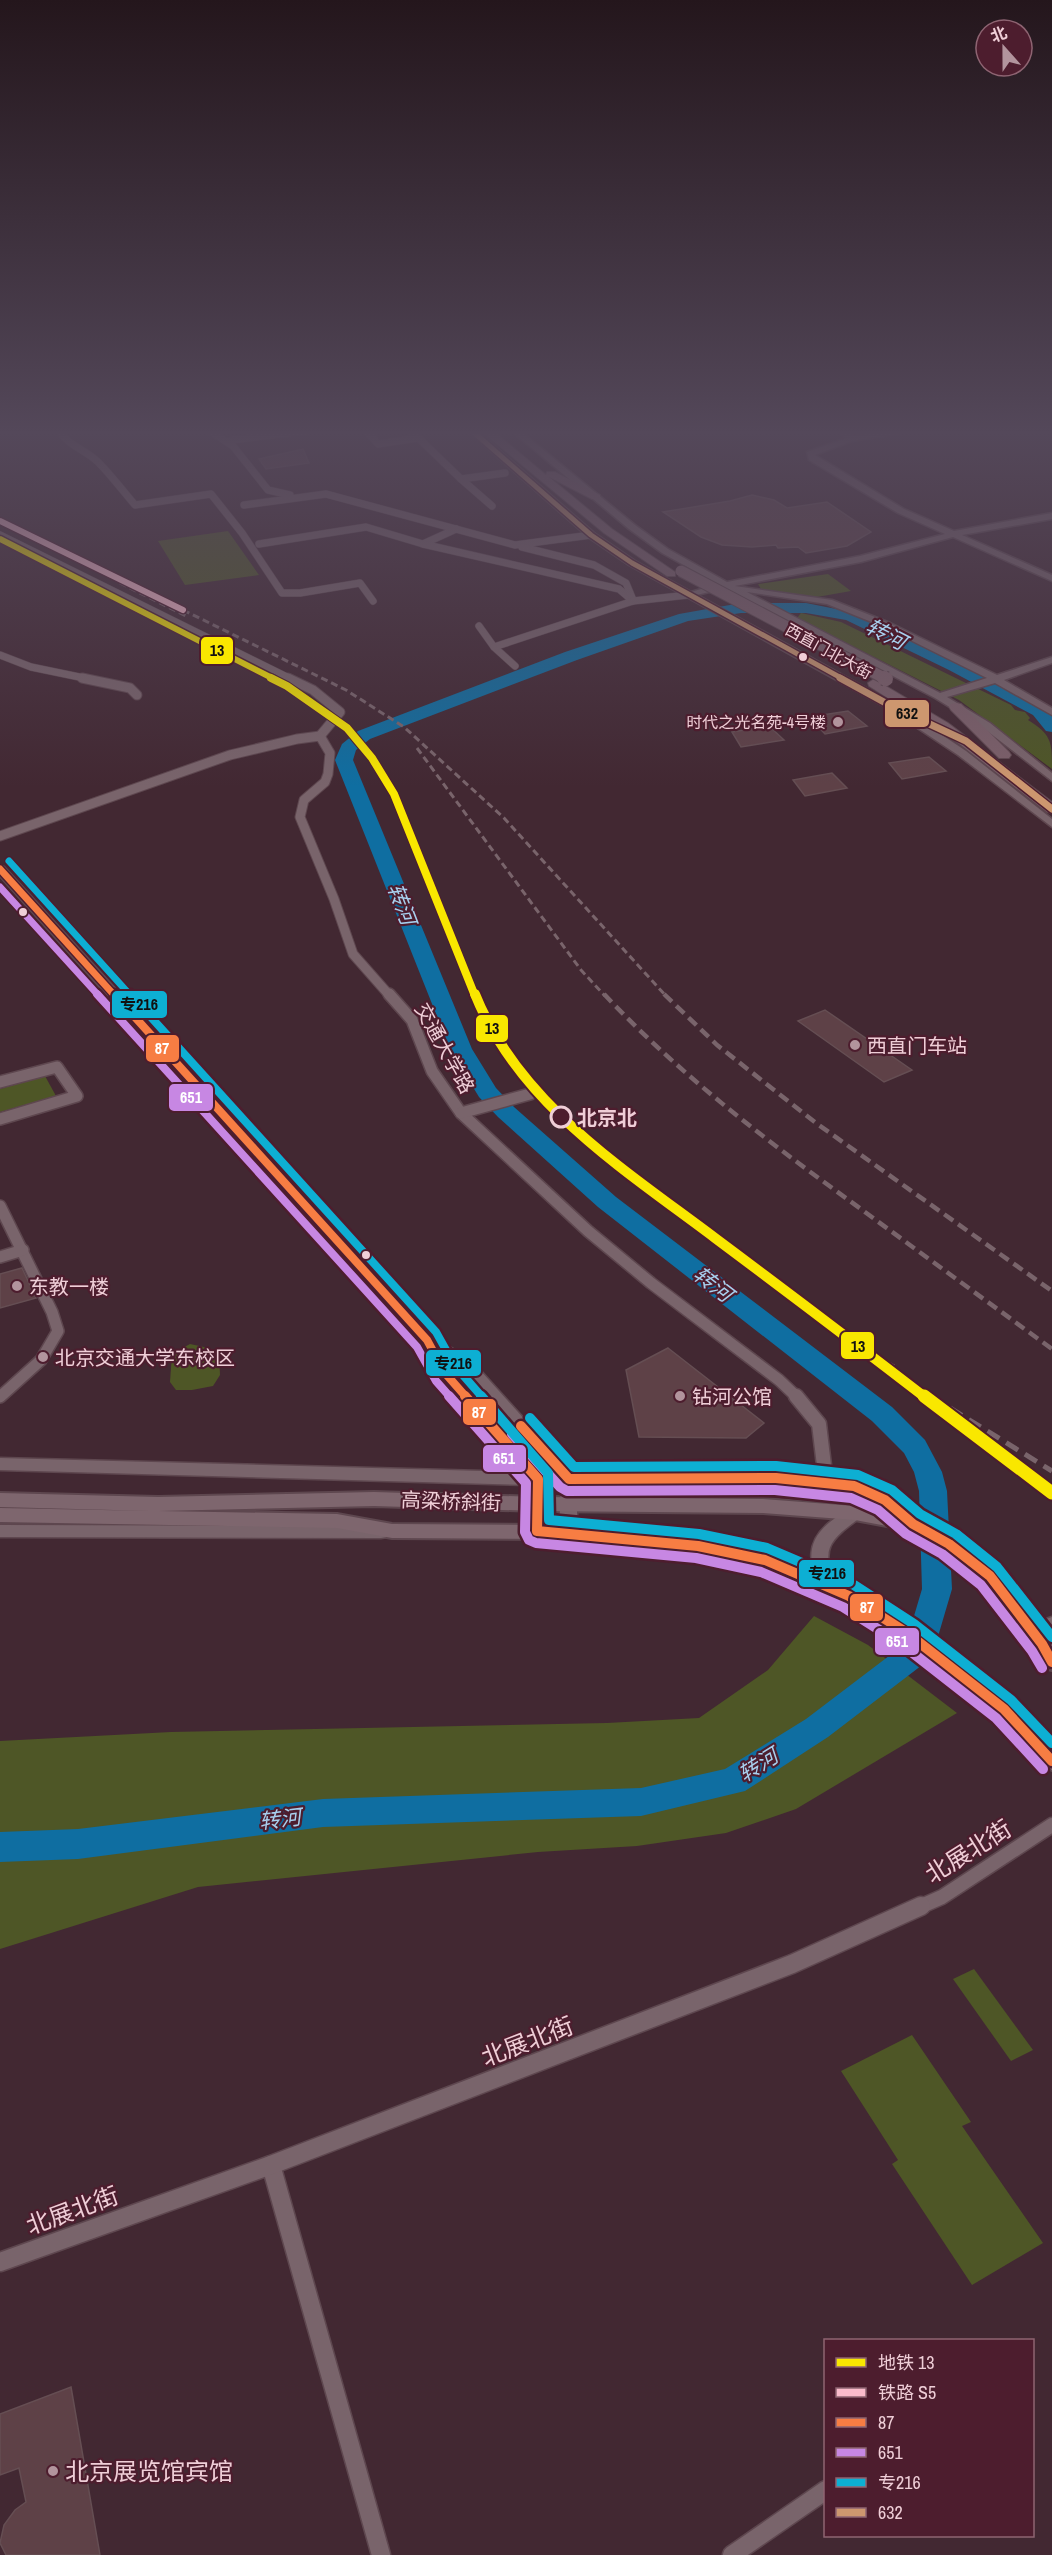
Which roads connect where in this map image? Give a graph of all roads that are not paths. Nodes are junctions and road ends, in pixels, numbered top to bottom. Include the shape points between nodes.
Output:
1 (27, 548) edge
2 (253, 548) edge
3 (441, 548) edge
4 (528, 548) edge
5 (610, 548) edge
6 (633, 548) edge
7 (661, 548) edge
8 (901, 548) edge
9 (986, 548) edge
10 (704, 573) junction
11 (673, 576) junction
12 (1052, 578) edge
13 (726, 585) junction
14 (688, 595) junction
15 (748, 597) junction
16 (373, 601) dead end
17 (633, 601) junction
18 (705, 605) junction
19 (479, 626) dead end
20 (494, 647) junction
21 (0, 655) edge
22 (1052, 660) edge
23 (514, 666) dead end
24 (993, 677) junction
25 (880, 681) junction
26 (137, 695) dead end
27 (939, 696) junction
28 (956, 706) junction
29 (893, 707) junction
30 (1052, 712) edge
31 (320, 736) junction
32 (966, 741) junction
33 (1004, 755) junction
34 (1052, 778) edge
35 (1052, 794) edge
36 (1052, 808) edge
37 (1052, 824) edge
38 (0, 836) edge
39 (0, 869) edge
40 (0, 1082) edge
41 (524, 1096) dead end
42 (461, 1113) junction
43 (0, 1119) edge
44 (0, 1206) edge
45 (23, 1250) junction
46 (0, 1257) edge
47 (427, 1340) junction
48 (0, 1397) edge
49 (0, 1464) edge
50 (538, 1479) junction
51 (569, 1479) junction
52 (826, 1482) junction
53 (0, 1500) edge
54 (538, 1503) junction
55 (568, 1504) junction
56 (855, 1514) junction
57 (0, 1515) edge
58 (913, 1524) junction
59 (0, 1531) edge
60 (392, 1531) junction
61 (537, 1531) junction
62 (568, 1532) junction
63 (828, 1586) junction
64 (1052, 1623) edge
65 (1042, 1644) junction
66 (1052, 1662) edge
67 (1052, 1761) edge
68 (1052, 1825) edge
69 (271, 2165) junction
70 (0, 2262) edge
71 (824, 2491) edge
72 (381, 2555) edge
73 (732, 2555) edge

1 - 31 street via 313,690 339,712
2 - 16 street via 282,593 360,583
3 - 17 street via 619,589
4 - 17 street via 594,565 626,583
5 - 11 street, 西直门北大街 via 632,563
6 - 11 highway, 西直门北大街
7 - 10 street, 西直门北大街
8 - 13 street
9 - 12 street
10 - 11 street
10 - 13 street, 西直门北大街
11 - 14 street, 西直门北大街
11 - 25 highway, 西直门北大街
13 - 14 street
13 - 15 street, 西直门北大街
13 - 24 street via 829,602
14 - 17 street
14 - 18 street, 西直门北大街
15 - 18 street
15 - 27 street, 西直门北大街
17 - 20 street
18 - 29 street, 西直门北大街
19 - 20 street
20 - 23 street
21 - 26 street via 32,667 130,688
22 - 24 street
24 - 27 street
24 - 30 street
25 - 32 highway, 西直门北大街
25 - 33 highway, 西直门北大街 via 922,700
27 - 28 street, 西直门北大街
28 - 33 highway
28 - 34 street, 西直门北大街
29 - 32 highway
29 - 37 street, 西直门北大街 via 962,753
31 - 38 street via 230,755
31 - 42 street, 交通大学路 via 330,753 328,774 325,782 304,800 300,817 353,954 412,1020 432,1071
32 - 36 highway, 西直门北大街
33 - 35 highway, 西直门北大街
39 - 47 street
40 - 43 street via 57,1067 77,1096
41 - 42 street
42 - 52 street, 交通大学路 via 588,1231 802,1402 819,1424
44 - 45 street
45 - 46 street
45 - 48 street via 58,1331 40,1360
47 - 50 street via 445,1373
47 - 51 street via 465,1364
49 - 50 street, 高梁桥斜街
50 - 51 street, 高梁桥斜街
50 - 54 street
51 - 52 street, 高梁桥斜街 via 776,1478
51 - 55 street
52 - 58 street, 高梁桥斜街 via 854,1486 885,1500
53 - 54 main road, 高梁桥斜街 via 158,1504 374,1499
54 - 55 main road, 高梁桥斜街
54 - 61 street
55 - 56 main road, 高梁桥斜街 via 763,1506
55 - 62 street
56 - 58 main road, 高梁桥斜街
56 - 63 street via 823,1537 817,1550 820,1572
57 - 60 main road, 高梁桥斜街 via 337,1521
58 - 65 main road via 949,1544 990,1576
59 - 60 street, 高梁桥斜街
60 - 61 main road, 高梁桥斜街
61 - 62 main road, 高梁桥斜街
62 - 63 main road, 高梁桥斜街 via 698,1546 754,1557
63 - 67 main road, 高梁桥斜街 via 907,1633 987,1695
64 - 65 street
65 - 66 main road
68 - 69 street, 北展北街 via 942,1898 792,1964
69 - 70 street, 北展北街
69 - 72 street
71 - 73 street

